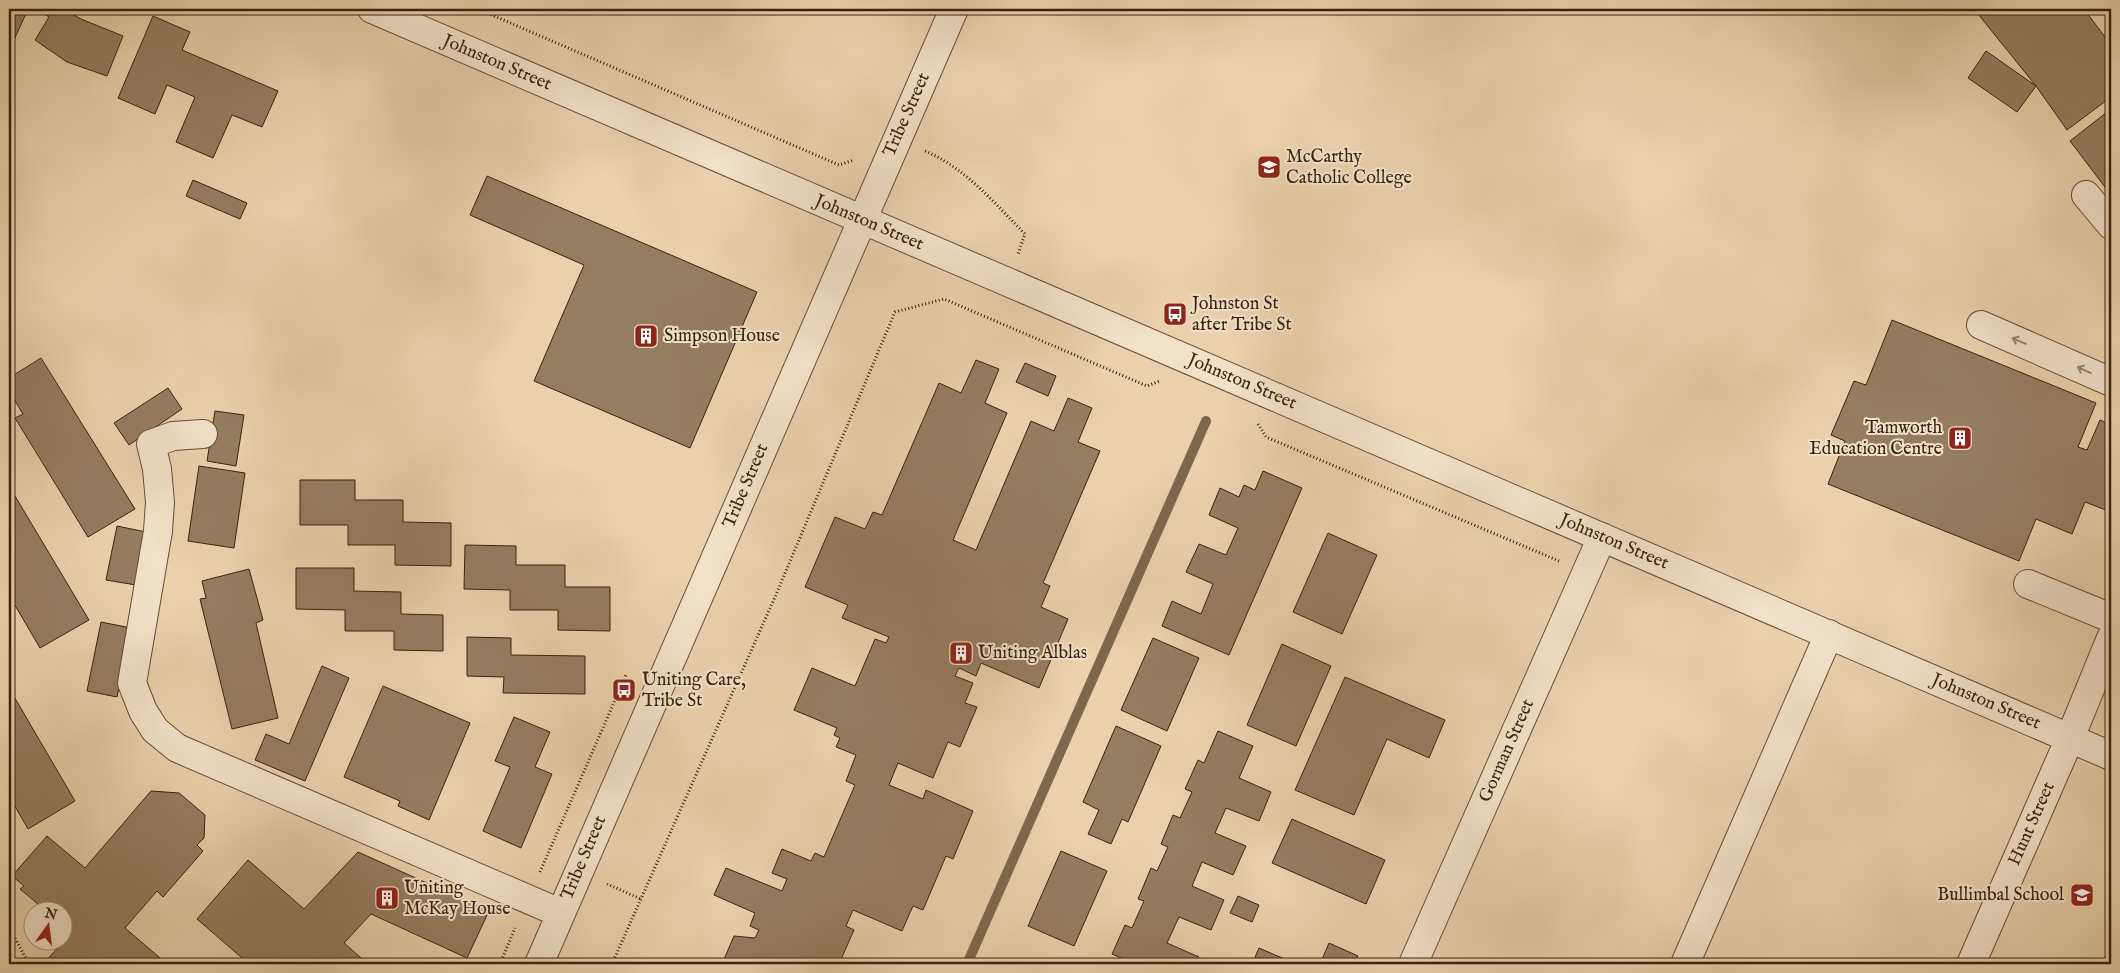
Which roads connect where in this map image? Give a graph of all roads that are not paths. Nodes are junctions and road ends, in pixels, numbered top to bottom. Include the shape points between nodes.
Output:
1 (372, 9) edge
2 (954, 9) edge
3 (2086, 195) dead end
4 (862, 219) junction
5 (2111, 225) edge
6 (1981, 325) dead end
7 (2111, 382) edge
8 (203, 434) dead end
9 (1602, 537) junction
10 (2028, 584) dead end
11 (2111, 618) edge
12 (1829, 634) junction
13 (2111, 638) edge
14 (2070, 738) junction
15 (2111, 756) edge
16 (560, 913) junction
17 (539, 964) edge
18 (1413, 964) edge
19 (1685, 964) edge
20 (1971, 964) edge

1 - 4 street, Johnston Street
2 - 4 street, Tribe Street
3 - 5 street
4 - 9 street, Johnston Street
4 - 16 street, Tribe Street
7 -> 6 street
8 - 16 street via 173,436 151,444 160,502 158,531 132,684 155,730 177,748
9 - 12 street, Johnston Street
9 - 18 street, Gorman Street
10 - 11 street
12 - 14 street, Johnston Street
12 - 19 street
13 - 14 street, Hunt Street
14 - 15 street, Johnston Street
14 - 20 street, Hunt Street
16 - 17 street, Tribe Street

